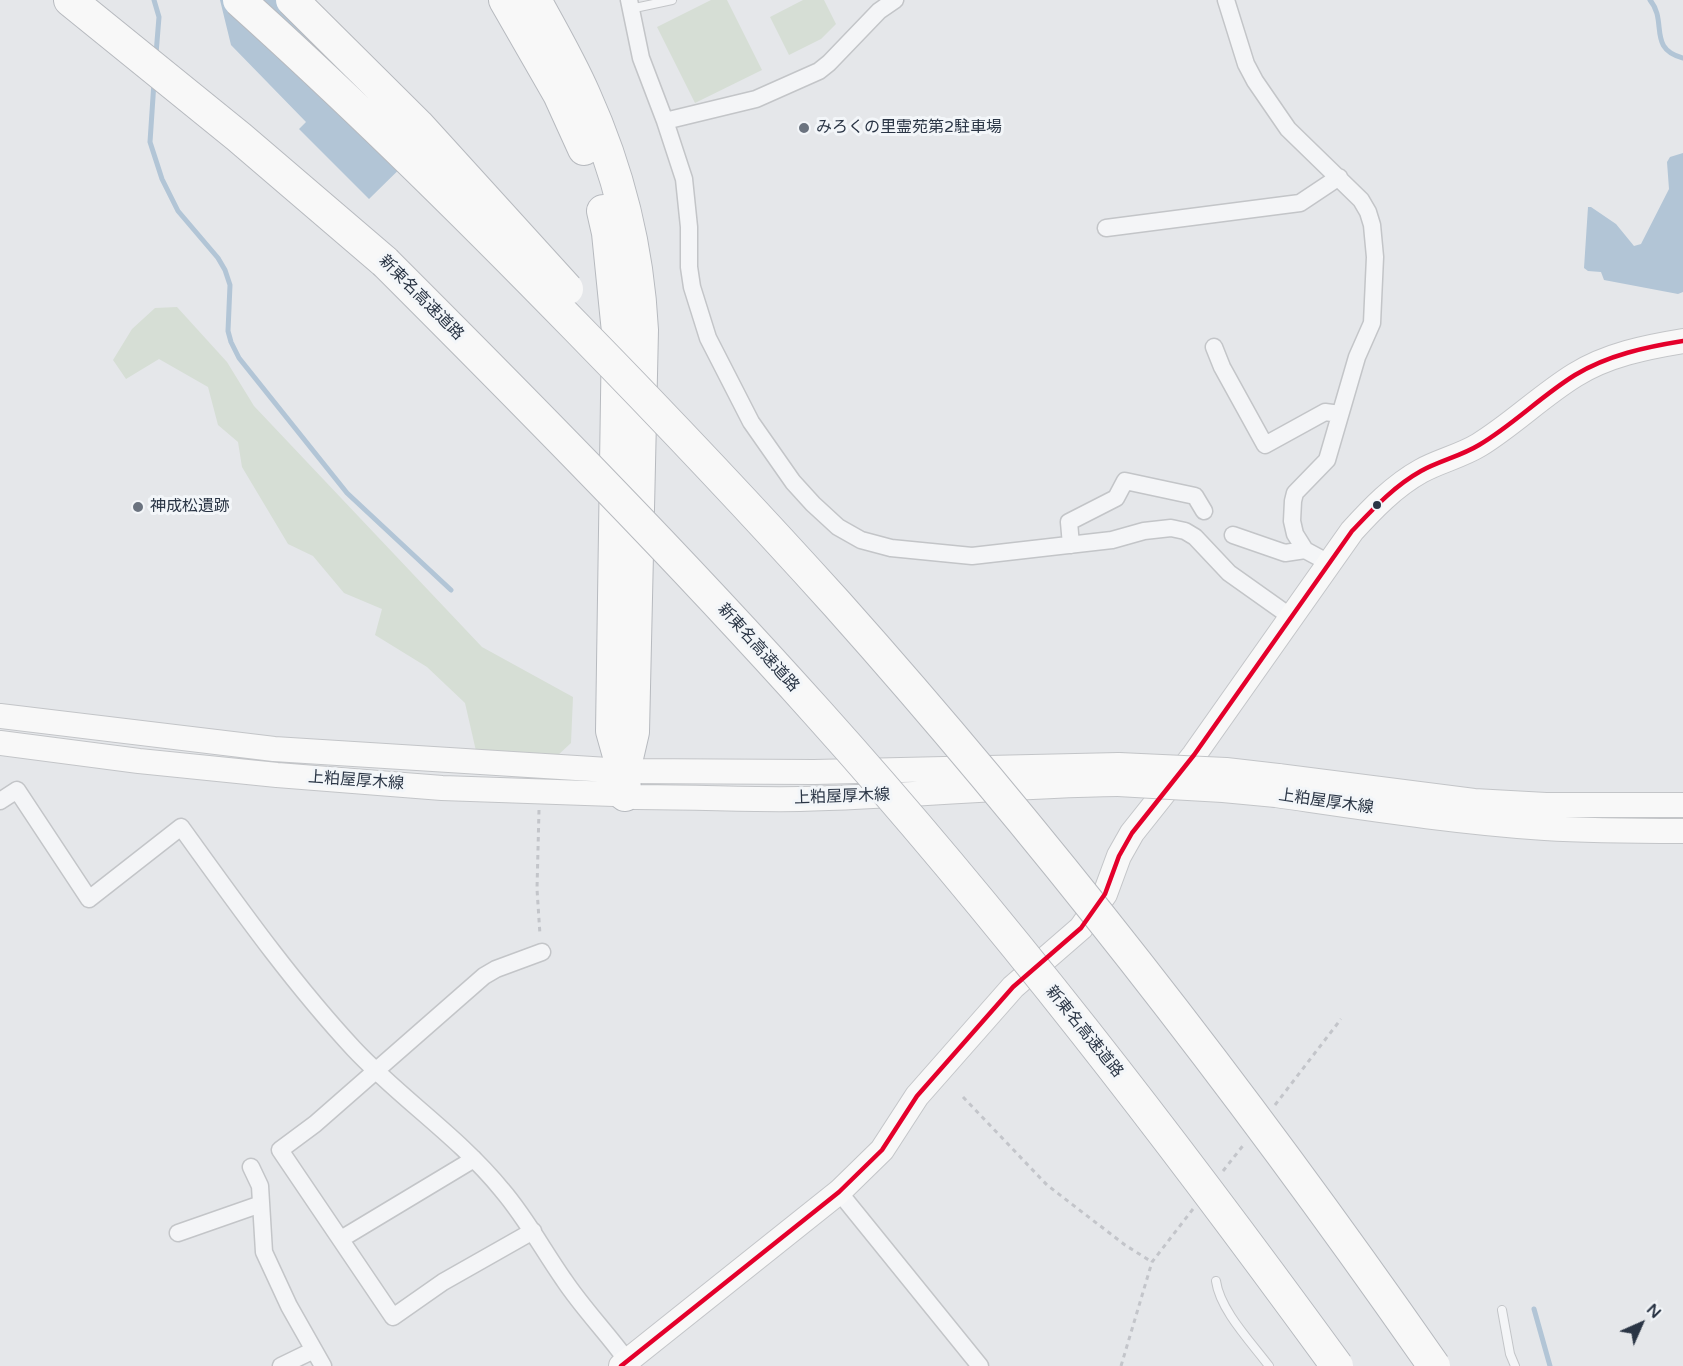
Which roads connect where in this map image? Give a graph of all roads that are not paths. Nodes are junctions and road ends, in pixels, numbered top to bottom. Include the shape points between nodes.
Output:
1 (70, 0) edge
2 (101, 0) edge
3 (238, 0) edge
4 (292, 0) edge
5 (505, 0) edge
6 (536, 0) edge
7 (672, 0) edge
8 (895, 0) edge
9 (1226, 0) edge
10 (630, 5) edge
11 (665, 121) junction
12 (1339, 177) junction
13 (1106, 228) dead end
14 (385, 262) junction
15 (1683, 341) edge
16 (1214, 347) dead end
17 (628, 413) junction
18 (1340, 414) junction
19 (1204, 512) dead end
20 (1233, 535) dead end
21 (1071, 545) junction
22 (1305, 550) junction
23 (1329, 563) junction
24 (837, 604) junction
25 (1291, 617) junction
26 (0, 716) edge
27 (0, 743) edge
28 (624, 783) junction
29 (1277, 785) junction
30 (0, 801) edge
31 (1683, 805) edge
32 (1683, 831) edge
33 (542, 952) road end
34 (375, 1070) junction
35 (474, 1159) junction
36 (251, 1167) dead end
37 (839, 1192) junction
38 (261, 1204) junction
39 (533, 1231) junction
40 (178, 1233) dead end
41 (341, 1239) junction
42 (1216, 1281) dead end
43 (1502, 1310) dead end
44 (314, 1350) junction
45 (626, 1364) edge
46 (281, 1366) edge
47 (323, 1366) edge
48 (980, 1366) edge
49 (1269, 1366) edge
50 (1337, 1366) edge
51 (1434, 1366) edge
52 (1515, 1366) edge

1 - 14 highway
2 - 14 highway, 新東名高速道路 via 227,112
3 - 24 highway, bridge via 438,186 668,421
4 - 24 highway, bridge via 485,197 726,470
5 - 17 highway via 560,94 594,172 609,233
6 - 17 highway via 584,94 626,214 640,293 642,330
7 - 10 lane
8 - 11 street via 819,71 756,99
9 - 12 street via 1255,81 1288,129
10 - 11 street via 641,58
11 - 21 street via 684,179 692,287 708,338 751,422 813,504 838,527 861,540 891,548 972,556
12 - 13 street via 1300,203
12 - 18 street via 1368,212 1375,257 1372,323
14 - 50 highway, 新東名高速道路, bridge via 656,536 826,723 1104,1056
15 - 23 main road via 1624,354 1577,374 1476,447 1420,471 1372,510
16 - 18 street via 1265,445 1325,411
17 - 28 highway
18 - 22 street via 1327,460 1295,493 1292,520
19 - 21 street via 1195,496 1125,482 1116,498 1069,522
20 - 22 street via 1286,553
21 - 25 street via 1153,530 1185,531 1229,573
22 - 23 street
23 - 25 main road
24 - 51 highway, bridge via 1136,961 1260,1124
25 - 37 main road via 1194,755 1132,833 1105,894 1081,928 1013,987 917,1096 882,1150
26 - 28 main road, 上粕屋厚木線 via 274,749
27 - 28 main road, 上粕屋厚木線 via 139,761 442,788
28 - 29 main road, 上粕屋厚木線, bridge via 799,799 1044,785 1118,775 1223,790
29 - 31 main road, 上粕屋厚木線 via 1546,805
29 - 32 main road, 上粕屋厚木線 via 1407,814 1547,828
30 - 34 street via 17,790 89,898 181,827 283,967
33 - 34 street via 484,976
34 - 35 street
34 - 41 street via 280,1150
35 - 39 street
35 - 41 street
36 - 38 street via 260,1186
37 - 45 main road
37 - 48 street
38 - 40 street
38 - 44 street via 264,1252
39 - 41 street via 443,1282 393,1317
39 - 45 street via 564,1281
42 - 49 lane via 1224,1306
43 - 52 lane
44 - 46 street
44 - 47 street

